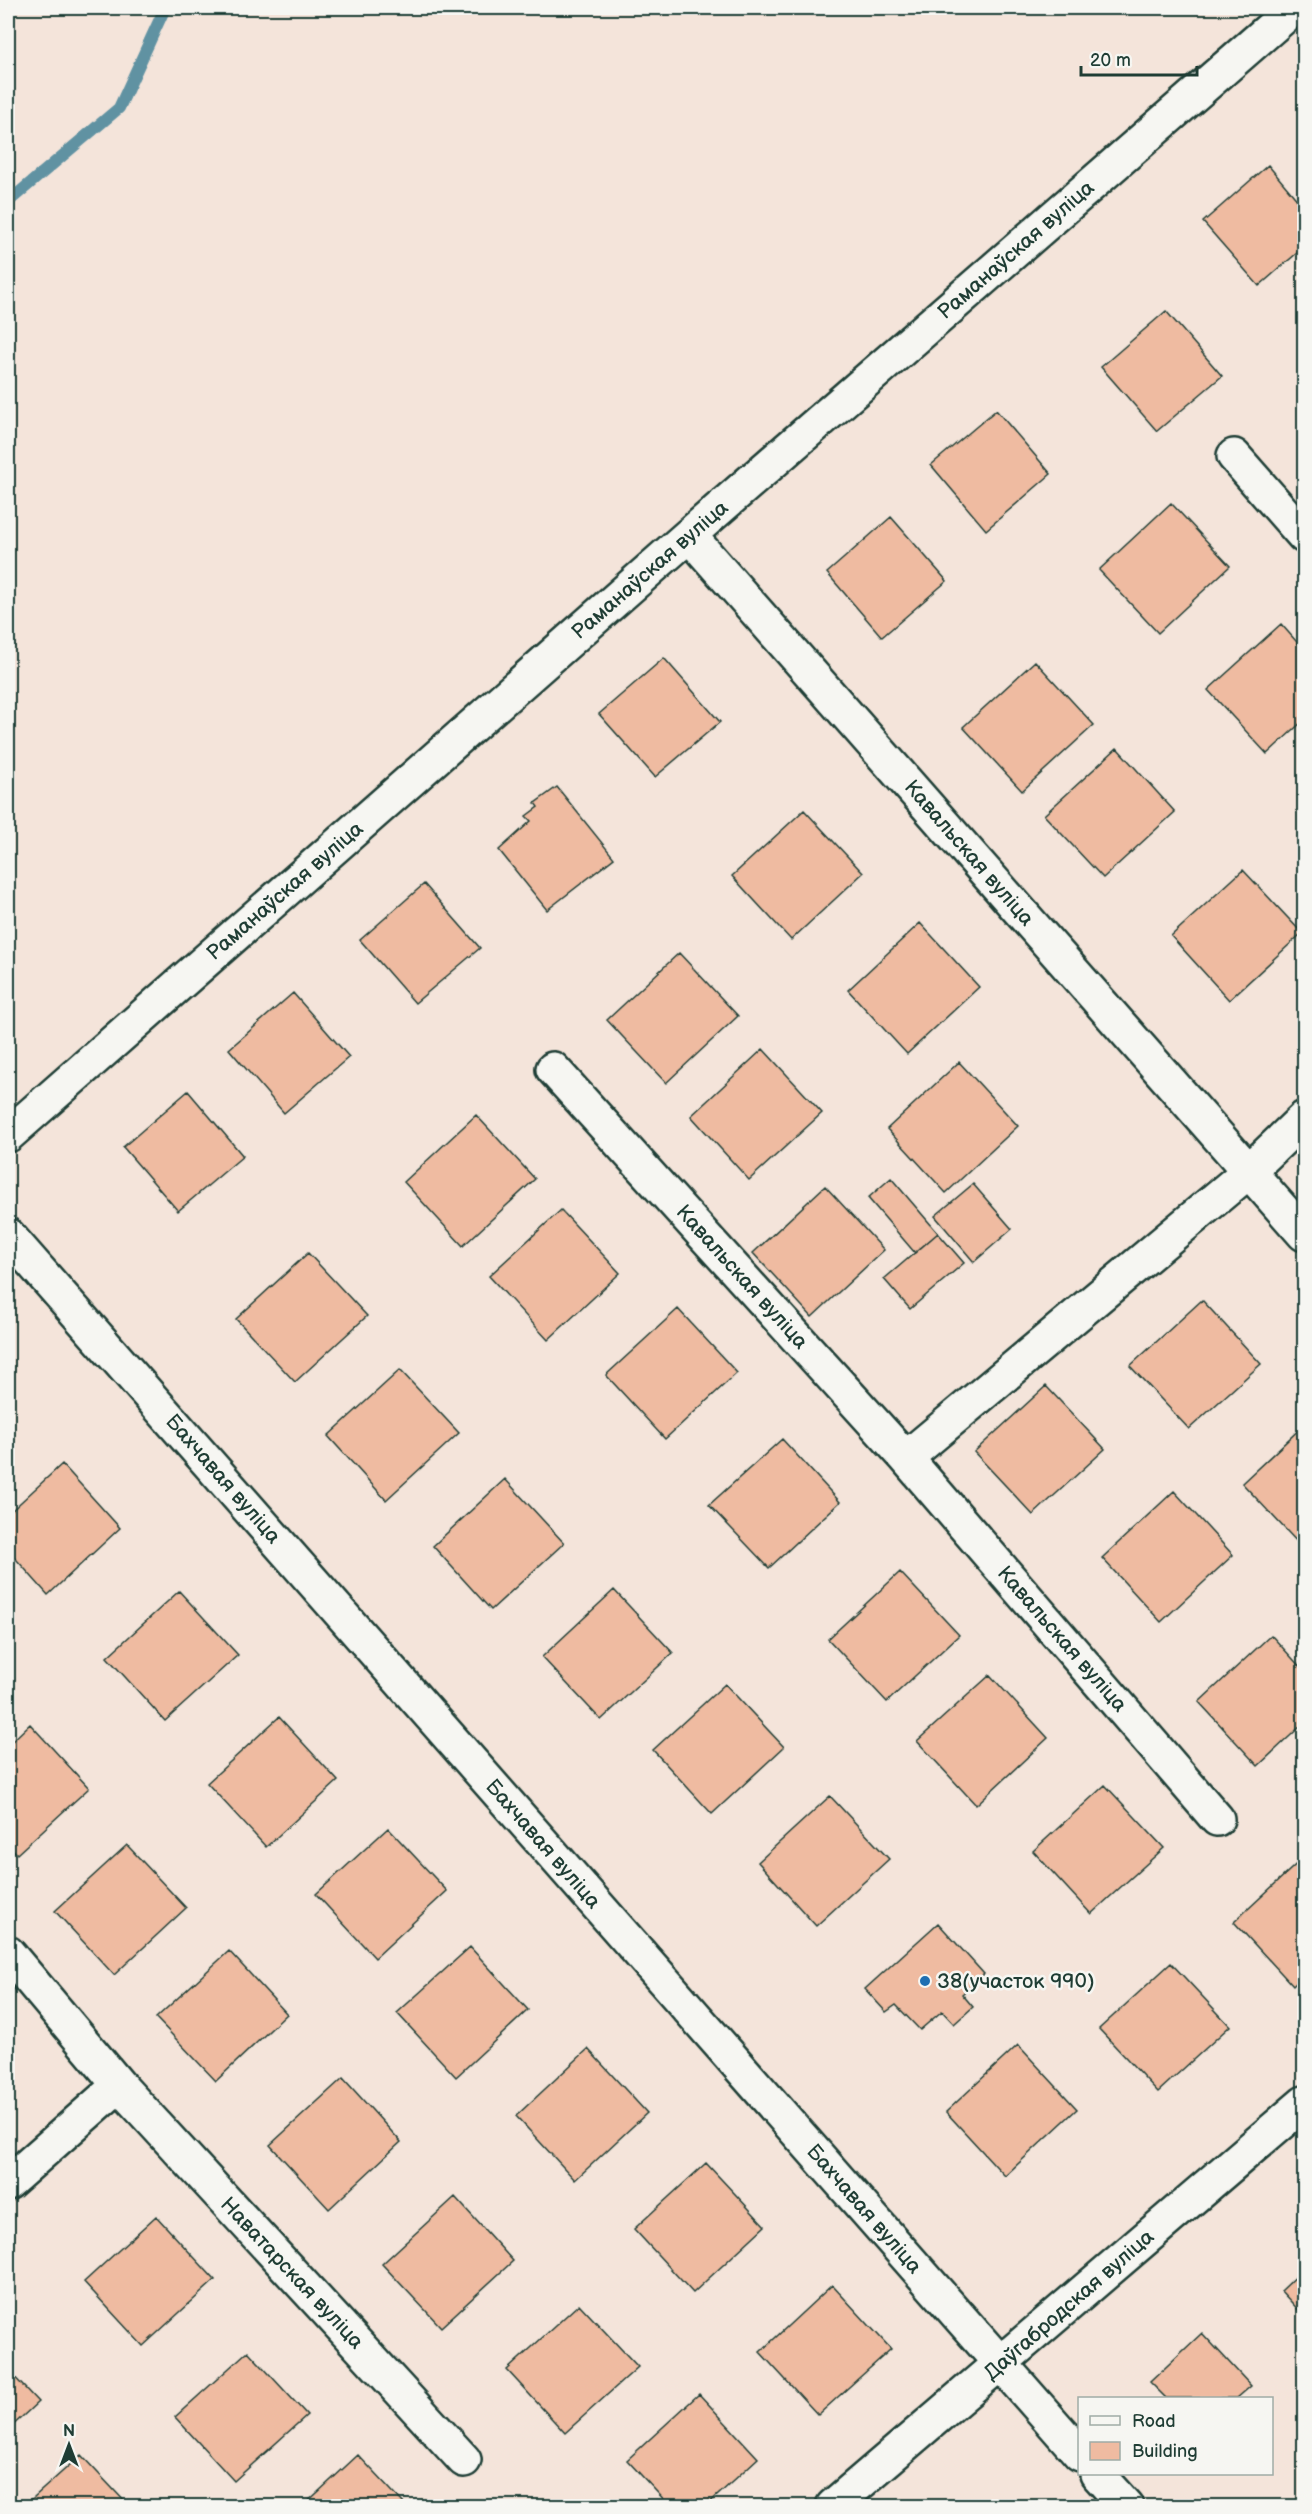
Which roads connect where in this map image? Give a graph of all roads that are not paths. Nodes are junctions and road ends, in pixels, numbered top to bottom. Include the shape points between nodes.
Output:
1 (1294, 8) edge
2 (1234, 456) dead end
3 (689, 535) junction
4 (1305, 536) edge
5 (553, 1069) dead end
6 (1305, 1119) edge
7 (8, 1135) edge
8 (1249, 1171) junction
9 (1305, 1234) edge
10 (8, 1235) edge
11 (906, 1458) junction
12 (1217, 1819) dead end
13 (8, 1953) edge
14 (119, 2085) junction
15 (1305, 2103) edge
16 (8, 2182) edge
17 (1000, 2364) junction
18 (1078, 2452) edge
19 (464, 2460) dead end
20 (1098, 2475) edge
21 (833, 2506) edge
22 (1126, 2506) edge

1 - 3 street, Раманаўская вуліца
2 - 4 street
3 - 7 street, Раманаўская вуліца
3 - 8 street, Кавальская вуліца
5 - 11 street, Кавальская вуліца
6 - 8 street
8 - 9 street, Кавальская вуліца
8 - 11 street
10 - 17 street, Бахчавая вуліца
11 - 12 street, Кавальская вуліца
13 - 14 street, Наватарская вуліца
14 - 16 street
14 - 19 street, Наватарская вуліца
15 - 17 street, Даўгабродская вуліца
17 - 18 street, Бахчавая вуліца
17 - 21 street, Даўгабродская вуліца
20 - 22 street

